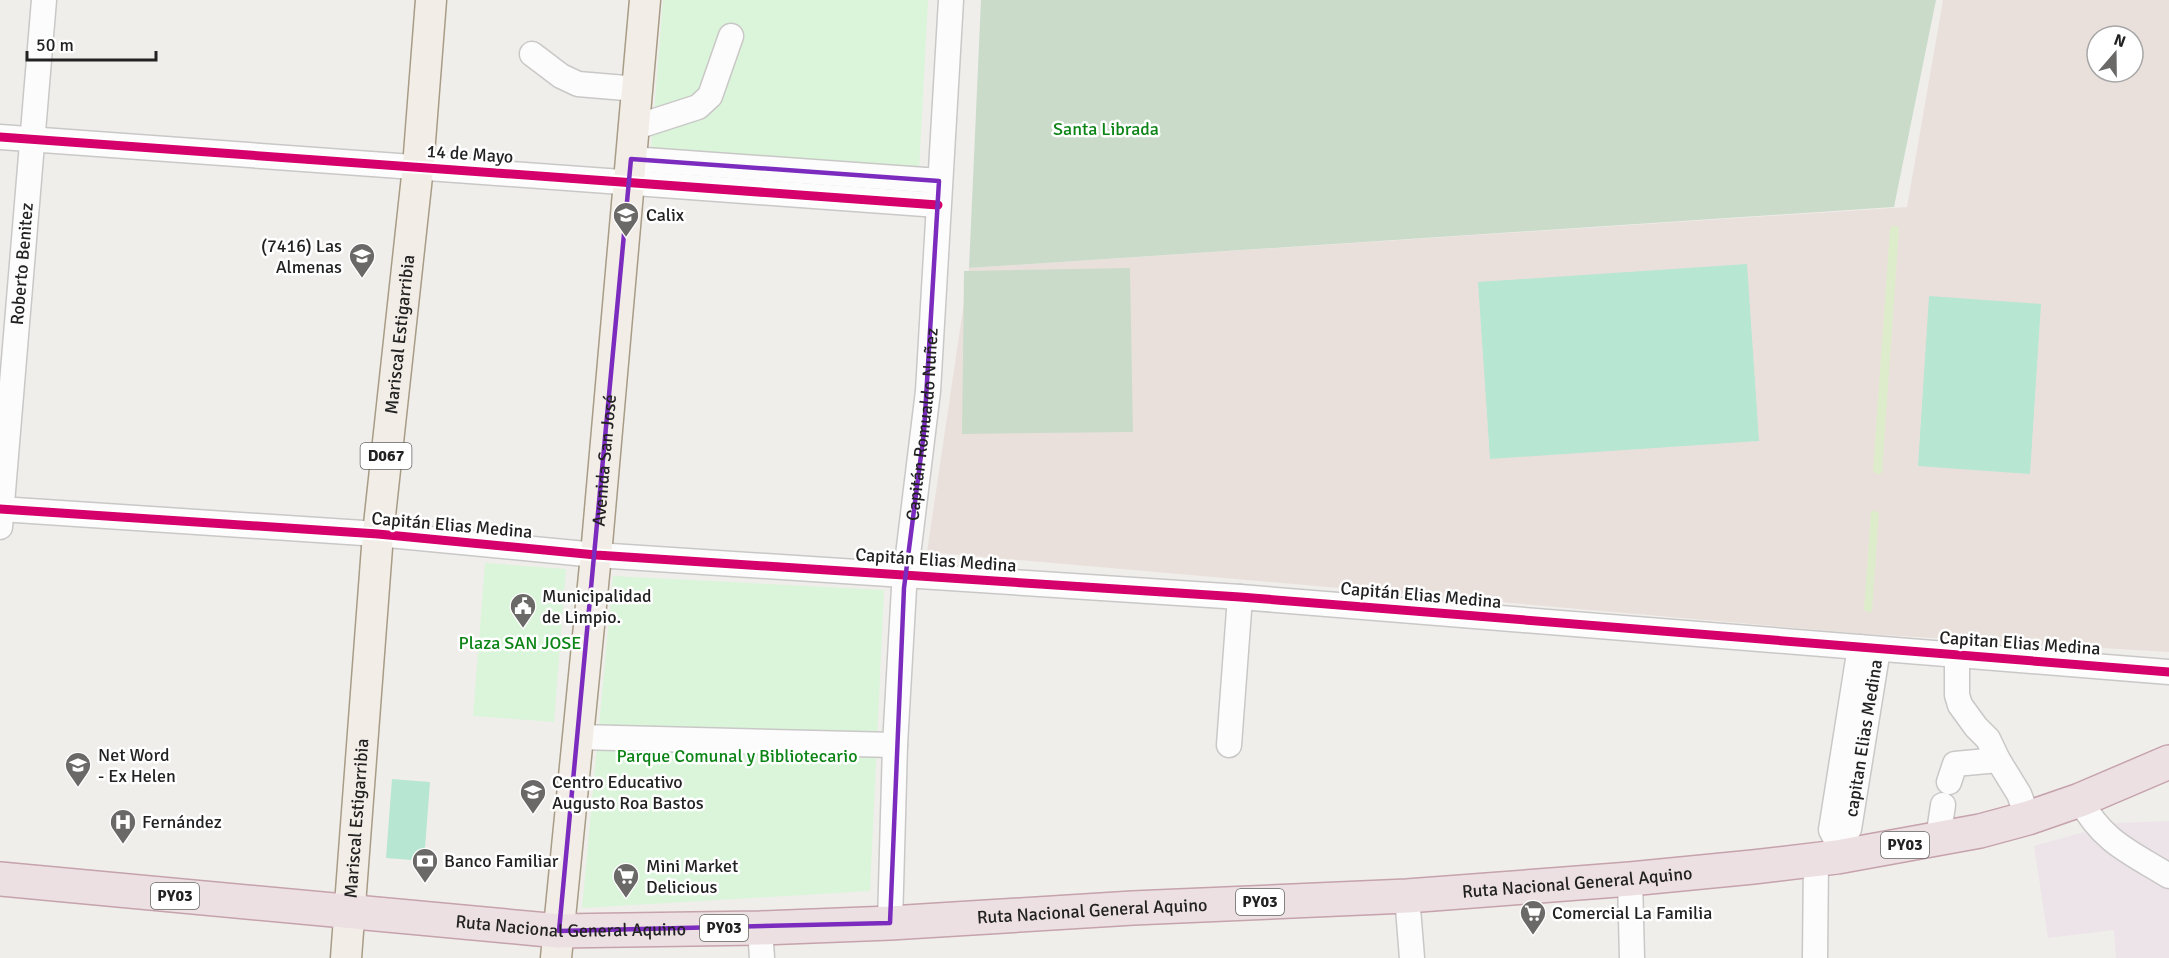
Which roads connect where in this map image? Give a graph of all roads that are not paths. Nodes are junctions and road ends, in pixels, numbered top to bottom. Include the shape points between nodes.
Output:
1 (44, 0) edge
2 (431, 0) edge
3 (645, 0) edge
4 (951, 0) edge
5 (731, 36) dead end
6 (532, 54) dead end
7 (637, 89) junction
8 (633, 128) junction
9 (0, 137) edge
10 (31, 140) junction
11 (417, 167) junction
12 (629, 171) junction
13 (938, 193) junction
14 (0, 515) edge
15 (378, 534) junction
16 (596, 555) junction
17 (905, 575) junction
18 (1240, 597) junction
19 (1869, 648) junction
20 (1956, 655) junction
21 (2169, 672) edge
22 (578, 737) junction
23 (1229, 745) dead end
24 (895, 746) junction
25 (1998, 760) junction
26 (2169, 762) edge
27 (2080, 800) junction
28 (2028, 818) junction
29 (1938, 839) junction
30 (1835, 847) junction
31 (2169, 876) edge
32 (0, 879) edge
33 (1630, 879) junction
34 (1407, 896) junction
35 (350, 912) junction
36 (890, 923) junction
37 (761, 943) edge
38 (557, 944) edge
39 (346, 958) edge
40 (1412, 958) edge
41 (1632, 958) edge
42 (1815, 958) edge

1 - 10 street, Roberto Benitez
2 - 11 main road, Mariscal Estigarribia / D067
3 - 7 main road, Avenida San José
4 - 13 street, Capitán Romualdo Nuñez
5 - 8 street via 705,103
6 - 7 street via 578,84
7 - 8 main road, Avenida San José
8 - 12 main road, Avenida San José
9 - 10 street, 14 de Mayo
10 - 11 street, 14 de Mayo
10 - 14 street, Roberto Benitez
11 - 12 street, 14 de Mayo
11 - 15 main road, Mariscal Estigarribia / D067
12 - 13 street, 14 de Mayo
12 - 16 main road, Avenida San José
13 - 17 street, Capitán Romualdo Nuñez via 928,391
14 - 15 street, Capitán Elias Medina
15 - 16 street, Capitán Elias Medina
15 - 35 main road, Mariscal Estigarribia / D067
16 - 17 street, Capitán Elias Medina
16 - 22 main road, Avenida San José
17 - 18 street, Capitán Elias Medina
17 - 24 street, Capitán Romualdo Nuñez
18 - 19 street, Capitán Elias Medina
18 - 23 street
19 - 20 street, Capitan Elias Medina
19 - 30 street, Capitan Elias Medina via 1831,830
20 - 21 street, Capitan Elias Medina
20 - 25 street via 1960,705 1988,739
22 - 24 street
22 - 38 main road, Avenida San José
24 - 36 street, Capitán Romualdo Nuñez
25 - 28 street via 2019,794
25 - 29 street via 1956,764
26 - 27 highway, Ruta Nacional General Aquino / PY03
27 - 28 highway, Ruta Nacional General Aquino / PY03
27 - 31 street via 2093,823 2112,842
28 - 29 highway, Ruta Nacional General Aquino / PY03
29 - 30 highway, Ruta Nacional General Aquino / PY03
30 - 33 highway, Ruta Nacional General Aquino / PY03
30 - 42 street, Capitan Elias Medina
32 - 35 highway, Ruta Nacional General Aquino / PY03
33 - 34 highway, Ruta Nacional General Aquino / PY03
33 - 41 street
34 - 36 highway, Ruta Nacional General Aquino / PY03
34 - 40 street
35 - 38 highway, Ruta Nacional General Aquino / PY03
35 - 39 main road, Mariscal Estigarribia / D067
36 - 37 highway, Ruta Nacional General Aquino / PY03
37 - 38 highway, Ruta Nacional General Aquino / PY03

